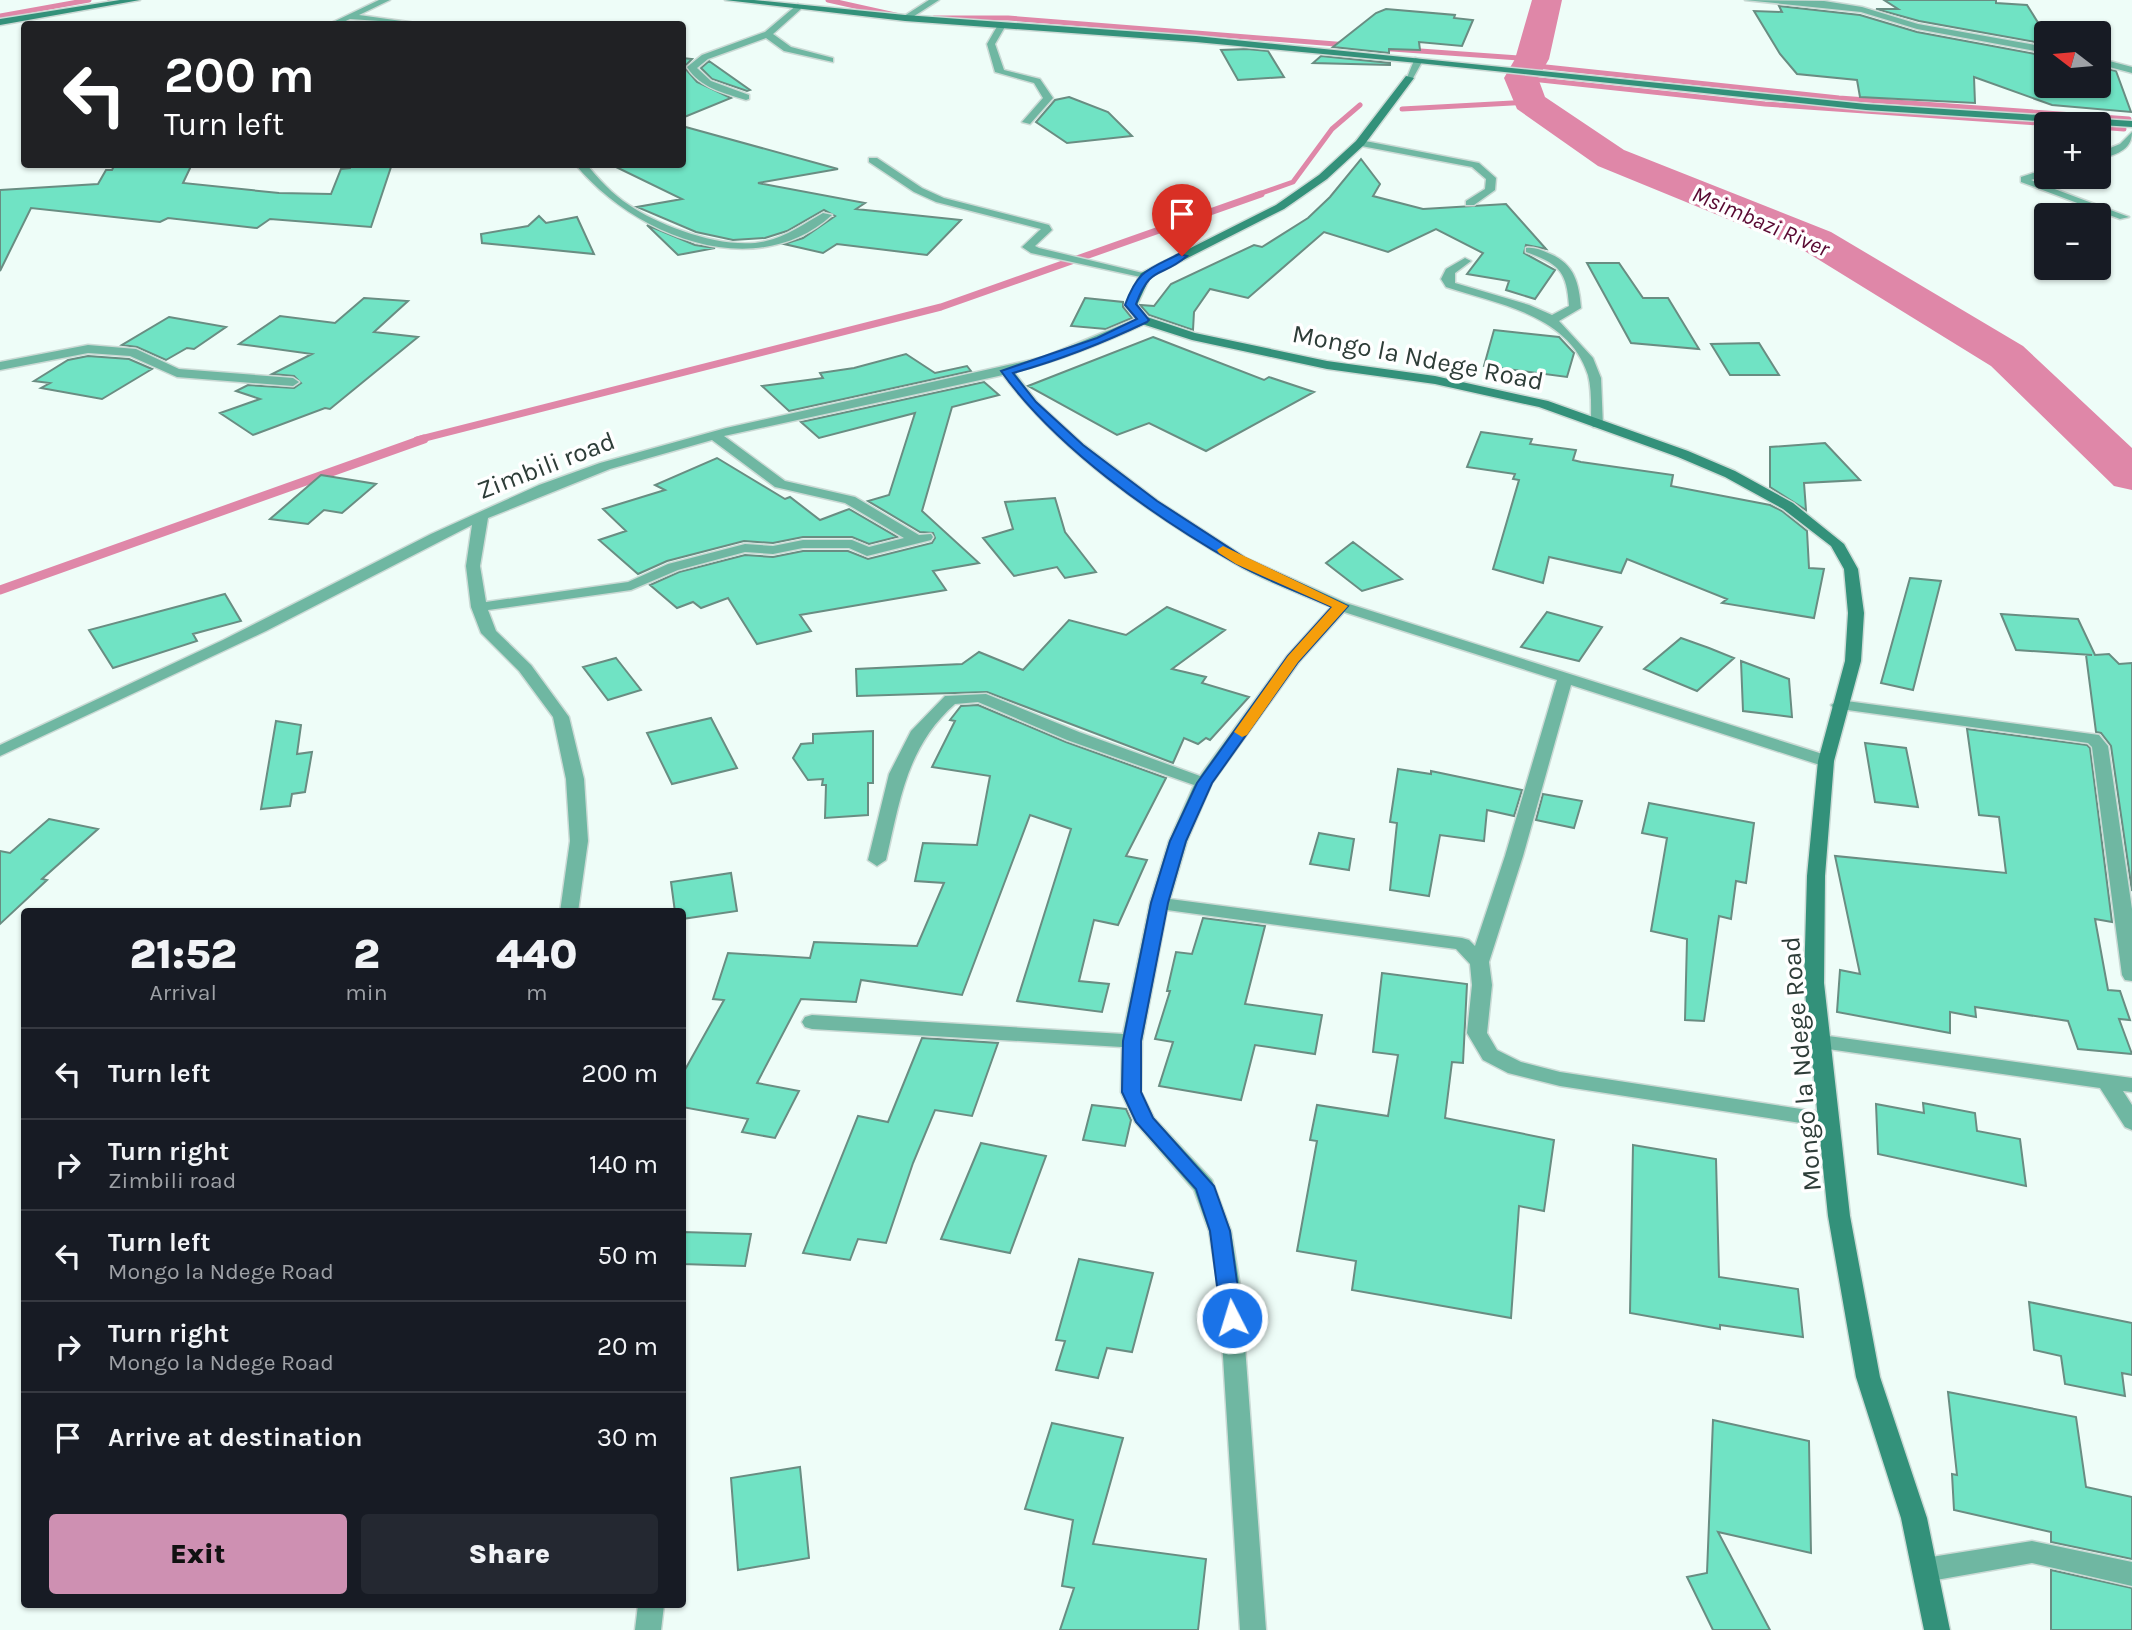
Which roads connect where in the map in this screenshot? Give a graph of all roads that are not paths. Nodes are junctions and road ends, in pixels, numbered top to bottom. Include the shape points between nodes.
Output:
1 (136, 0) edge
2 (386, 0) edge
3 (729, 0) edge
4 (935, 0) edge
5 (1749, 0) edge
6 (798, 7) junction
7 (351, 17) junction
8 (905, 18) junction
9 (341, 21) edge
10 (390, 21) edge
11 (0, 22) edge
12 (1002, 25) junction
13 (768, 34) junction
14 (2034, 48) edge
15 (830, 60) dead end
16 (1418, 60) junction
17 (2111, 64) edge
18 (2132, 70) edge
19 (746, 97) dead end
20 (1027, 122) dead end
21 (2132, 124) edge
22 (2132, 135) edge
23 (1360, 143) junction
24 (2111, 152) edge
25 (873, 160) dead end
26 (584, 168) edge
27 (2034, 175) edge
28 (2034, 185) edge
29 (2046, 189) edge
30 (1470, 203) dead end
31 (827, 215) dead end
32 (2124, 217) dead end
33 (1530, 250) dead end
34 (1465, 261) dead end
35 (1144, 275) junction
36 (1143, 320) junction
37 (1552, 320) junction
38 (0, 366) edge
39 (1006, 371) junction
40 (293, 382) dead end
41 (1598, 424) junction
42 (714, 435) junction
43 (481, 516) junction
44 (1341, 606) junction
45 (479, 607) junction
46 (1566, 676) junction
47 (1839, 705) junction
48 (0, 751) edge
49 (1826, 761) junction
50 (1205, 783) junction
51 (877, 860) dead end
52 (1159, 903) junction
53 (570, 908) edge
54 (1479, 962) junction
55 (2132, 975) edge
56 (812, 1022) dead end
57 (1132, 1041) junction
58 (1821, 1042) junction
59 (2107, 1082) junction
60 (2132, 1084) edge
61 (1827, 1119) junction
62 (2132, 1122) edge
63 (1925, 1570) junction
64 (2132, 1574) edge
65 (651, 1608) edge
66 (648, 1630) edge
67 (1254, 1630) edge
68 (1937, 1630) edge

1 - 11 street
2 - 7 street
3 - 6 street
4 - 8 street
5 - 14 street via 1862,10 1917,26
6 - 8 street
6 - 13 street
7 - 9 street
7 - 10 street
8 - 12 street
12 - 16 street
12 - 20 street via 991,44 1000,72 1037,81 1048,99
13 - 15 street via 785,49
13 - 19 street via 705,57 692,67 709,83
16 - 21 street via 1866,107
16 - 23 street
17 - 18 street
22 - 24 street via 2124,146
23 - 30 street via 1475,165 1491,178 1490,190
23 - 35 street via 1280,207
25 - 35 street via 940,200 1045,227 1028,247 1035,251
26 - 31 street via 615,200 637,213 673,231 711,241 759,246
27 - 28 street via 2025,179
29 - 32 street
33 - 37 street via 1558,260 1570,275 1575,308
34 - 37 street via 1450,271 1450,285
35 - 36 street via 1130,305
36 - 39 street, Zimbili road via 1069,352
36 - 41 street, Mongo la Ndege Road via 1234,346 1435,380 1543,404
37 - 41 street via 1587,358 1595,378
38 - 40 street via 88,349 132,352 177,373
39 - 42 street, Zimbili road
39 - 44 street via 1032,405 1078,447 1153,504 1241,561
41 - 47 street, Mongo la Ndege Road via 1730,474 1788,506 1837,544 1851,569 1857,613 1853,661
42 - 43 street, Zimbili road via 545,487
42 - 45 street via 780,484 850,500 921,538 867,552 852,544 745,548 673,567 631,586
43 - 45 street via 473,566
43 - 48 street, Zimbili road via 262,628
44 - 46 street
44 - 50 street via 1293,659
45 - 53 street via 489,633 525,668 561,717 575,779 579,841
46 - 49 street
46 - 54 street via 1503,899
47 - 49 street, Mongo la Ndege Road
47 - 55 street via 2093,739 2100,746
49 - 58 street, Mongo la Ndege Road via 1814,931
50 - 51 street via 980,697 951,699 917,735 898,774
50 - 52 street via 1178,841
52 - 54 street via 1441,940 1462,944
52 - 57 street
54 - 61 street via 1482,985 1477,1033 1490,1055 1516,1068 1560,1079
56 - 57 street
57 - 67 street via 1131,1092 1145,1122 1204,1186 1220,1231 1230,1292
58 - 59 street
58 - 61 street, Mongo la Ndege Road
59 - 60 street
59 - 62 street
61 - 63 street, Mongo la Ndege Road via 1868,1377 1914,1518
63 - 64 street via 2032,1552
63 - 68 street, Mongo la Ndege Road
65 - 66 street

